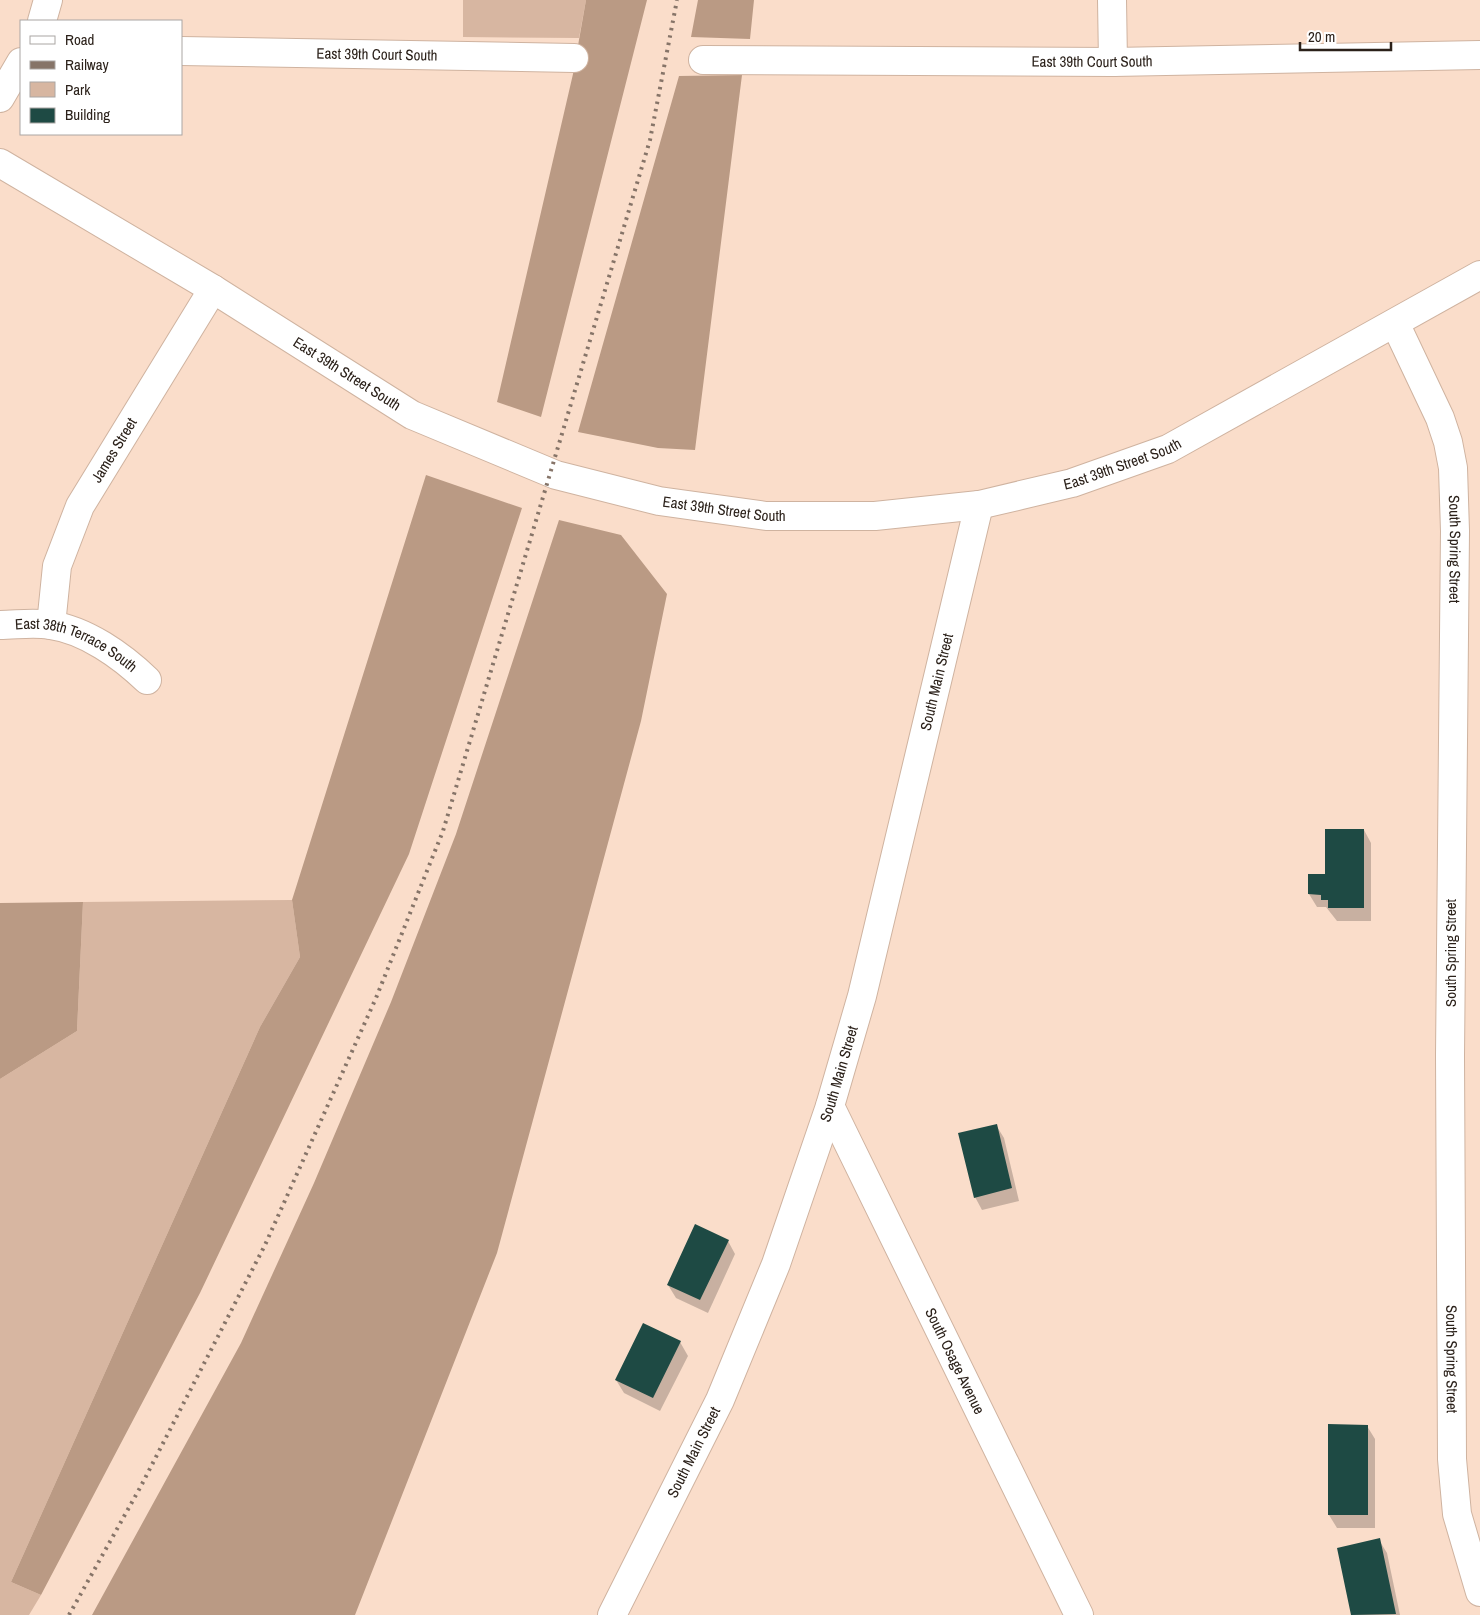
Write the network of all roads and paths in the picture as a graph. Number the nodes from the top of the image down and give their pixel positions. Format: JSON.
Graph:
{"nodes":[{"id":1,"x":48,"y":0,"type":"edge"},
{"id":2,"x":1112,"y":0,"type":"edge"},
{"id":3,"x":42,"y":20,"type":"edge"},
{"id":4,"x":182,"y":50,"type":"edge"},
{"id":5,"x":1480,"y":55,"type":"edge"},
{"id":6,"x":574,"y":58,"type":"dead end"},
{"id":7,"x":703,"y":60,"type":"dead end"},
{"id":8,"x":1113,"y":62,"type":"junction"},
{"id":9,"x":20,"y":64,"type":"edge"},
{"id":10,"x":0,"y":98,"type":"edge"},
{"id":11,"x":0,"y":163,"type":"edge"},
{"id":12,"x":1480,"y":275,"type":"edge"},
{"id":13,"x":212,"y":290,"type":"junction"},
{"id":14,"x":1395,"y":323,"type":"junction"},
{"id":15,"x":979,"y":504,"type":"junction"},
{"id":16,"x":51,"y":624,"type":"junction"},
{"id":17,"x":0,"y":625,"type":"edge"},
{"id":18,"x":147,"y":680,"type":"dead end"},
{"id":19,"x":830,"y":1106,"type":"junction"},
{"id":20,"x":1480,"y":1592,"type":"edge"},
{"id":21,"x":612,"y":1615,"type":"edge"},
{"id":22,"x":1079,"y":1615,"type":"edge"}],
"edges":[{"from":1,"to":3,"type":"street"},
{"from":2,"to":8,"type":"street"},
{"from":4,"to":6,"type":"street","name":"East 39th Court South"},
{"from":5,"to":8,"type":"street","name":"East 39th Court South"},
{"from":7,"to":8,"type":"street","name":"East 39th Court South"},
{"from":9,"to":10,"type":"street"},
{"from":11,"to":13,"type":"street","name":"East 39th Street South"},
{"from":12,"to":14,"type":"street","name":"East 39th Street South"},
{"from":13,"to":15,"type":"street","name":"East 39th Street South"},
{"from":13,"to":16,"type":"street","name":"James Street"},
{"from":14,"to":15,"type":"street","name":"East 39th Street South"},
{"from":14,"to":20,"type":"street","name":"South Spring Street"},
{"from":15,"to":19,"type":"street","name":"South Main Street"},
{"from":16,"to":17,"type":"street","name":"East 38th Terrace South"},
{"from":16,"to":18,"type":"street","name":"East 38th Terrace South"},
{"from":19,"to":21,"type":"street","name":"South Main Street"},
{"from":19,"to":22,"type":"street","name":"South Osage Avenue"}]}
